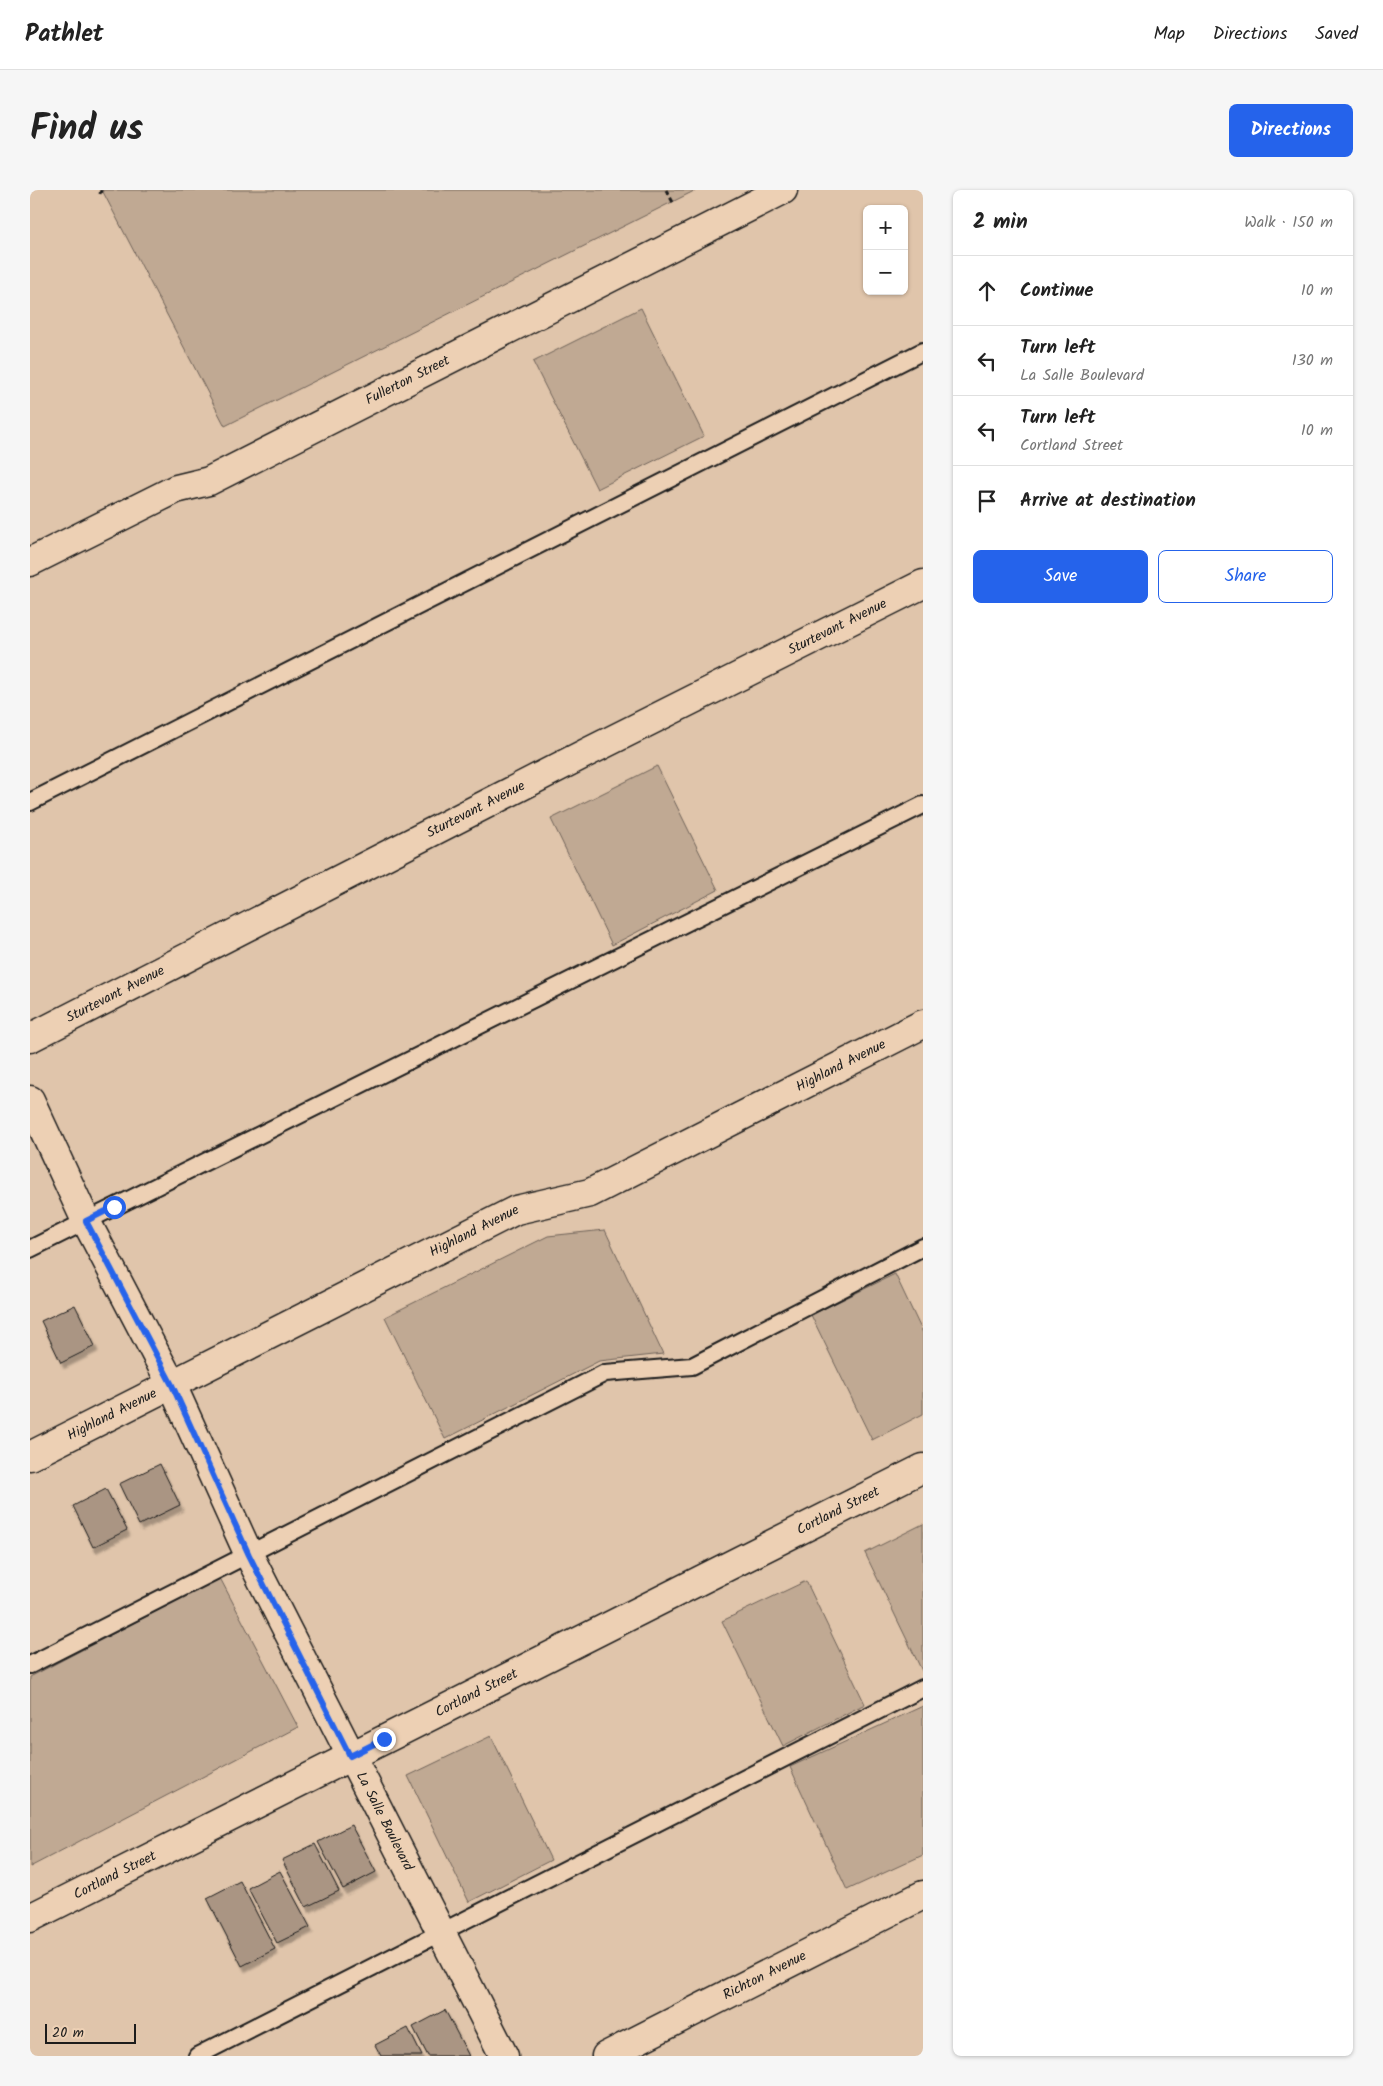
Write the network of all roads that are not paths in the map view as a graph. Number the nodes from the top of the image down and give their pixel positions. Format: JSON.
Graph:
{"nodes":[{"id":1,"x":783,"y":190,"type":"edge"},
{"id":2,"x":923,"y":351,"type":"edge"},
{"id":3,"x":30,"y":562,"type":"edge"},
{"id":4,"x":923,"y":584,"type":"edge"},
{"id":5,"x":30,"y":802,"type":"edge"},
{"id":6,"x":923,"y":805,"type":"edge"},
{"id":7,"x":923,"y":1024,"type":"edge"},
{"id":8,"x":30,"y":1038,"type":"edge"},
{"id":9,"x":30,"y":1100,"type":"edge"},
{"id":10,"x":86,"y":1221,"type":"junction"},
{"id":11,"x":923,"y":1247,"type":"edge"},
{"id":12,"x":30,"y":1249,"type":"edge"},
{"id":13,"x":172,"y":1385,"type":"junction"},
{"id":14,"x":30,"y":1456,"type":"edge"},
{"id":15,"x":923,"y":1468,"type":"edge"},
{"id":16,"x":249,"y":1555,"type":"junction"},
{"id":17,"x":30,"y":1665,"type":"edge"},
{"id":18,"x":923,"y":1688,"type":"edge"},
{"id":19,"x":350,"y":1756,"type":"junction"},
{"id":20,"x":923,"y":1895,"type":"edge"},
{"id":21,"x":30,"y":1918,"type":"edge"},
{"id":22,"x":440,"y":1933,"type":"junction"},
{"id":23,"x":196,"y":2056,"type":"edge"},
{"id":24,"x":504,"y":2056,"type":"edge"},
{"id":25,"x":606,"y":2056,"type":"edge"}],
"edges":[{"from":1,"to":3,"type":"street","name":"Fullerton Street"},
{"from":2,"to":5,"type":"lane"},
{"from":4,"to":8,"type":"street","name":"Sturtevant Avenue"},
{"from":6,"to":10,"type":"lane"},
{"from":7,"to":13,"type":"street","name":"Highland Avenue"},
{"from":9,"to":10,"type":"street","name":"La Salle Boulevard"},
{"from":10,"to":12,"type":"lane"},
{"from":10,"to":13,"type":"street","name":"La Salle Boulevard"},
{"from":11,"to":16,"type":"lane"},
{"from":13,"to":14,"type":"street","name":"Highland Avenue"},
{"from":13,"to":16,"type":"street","name":"La Salle Boulevard"},
{"from":15,"to":19,"type":"street","name":"Cortland Street"},
{"from":16,"to":17,"type":"lane"},
{"from":16,"to":19,"type":"street","name":"La Salle Boulevard"},
{"from":18,"to":22,"type":"lane"},
{"from":19,"to":21,"type":"street","name":"Cortland Street"},
{"from":19,"to":22,"type":"street","name":"La Salle Boulevard"},
{"from":20,"to":25,"type":"street","name":"Richton Avenue"},
{"from":22,"to":23,"type":"lane"},
{"from":22,"to":24,"type":"street","name":"La Salle Boulevard"}]}
